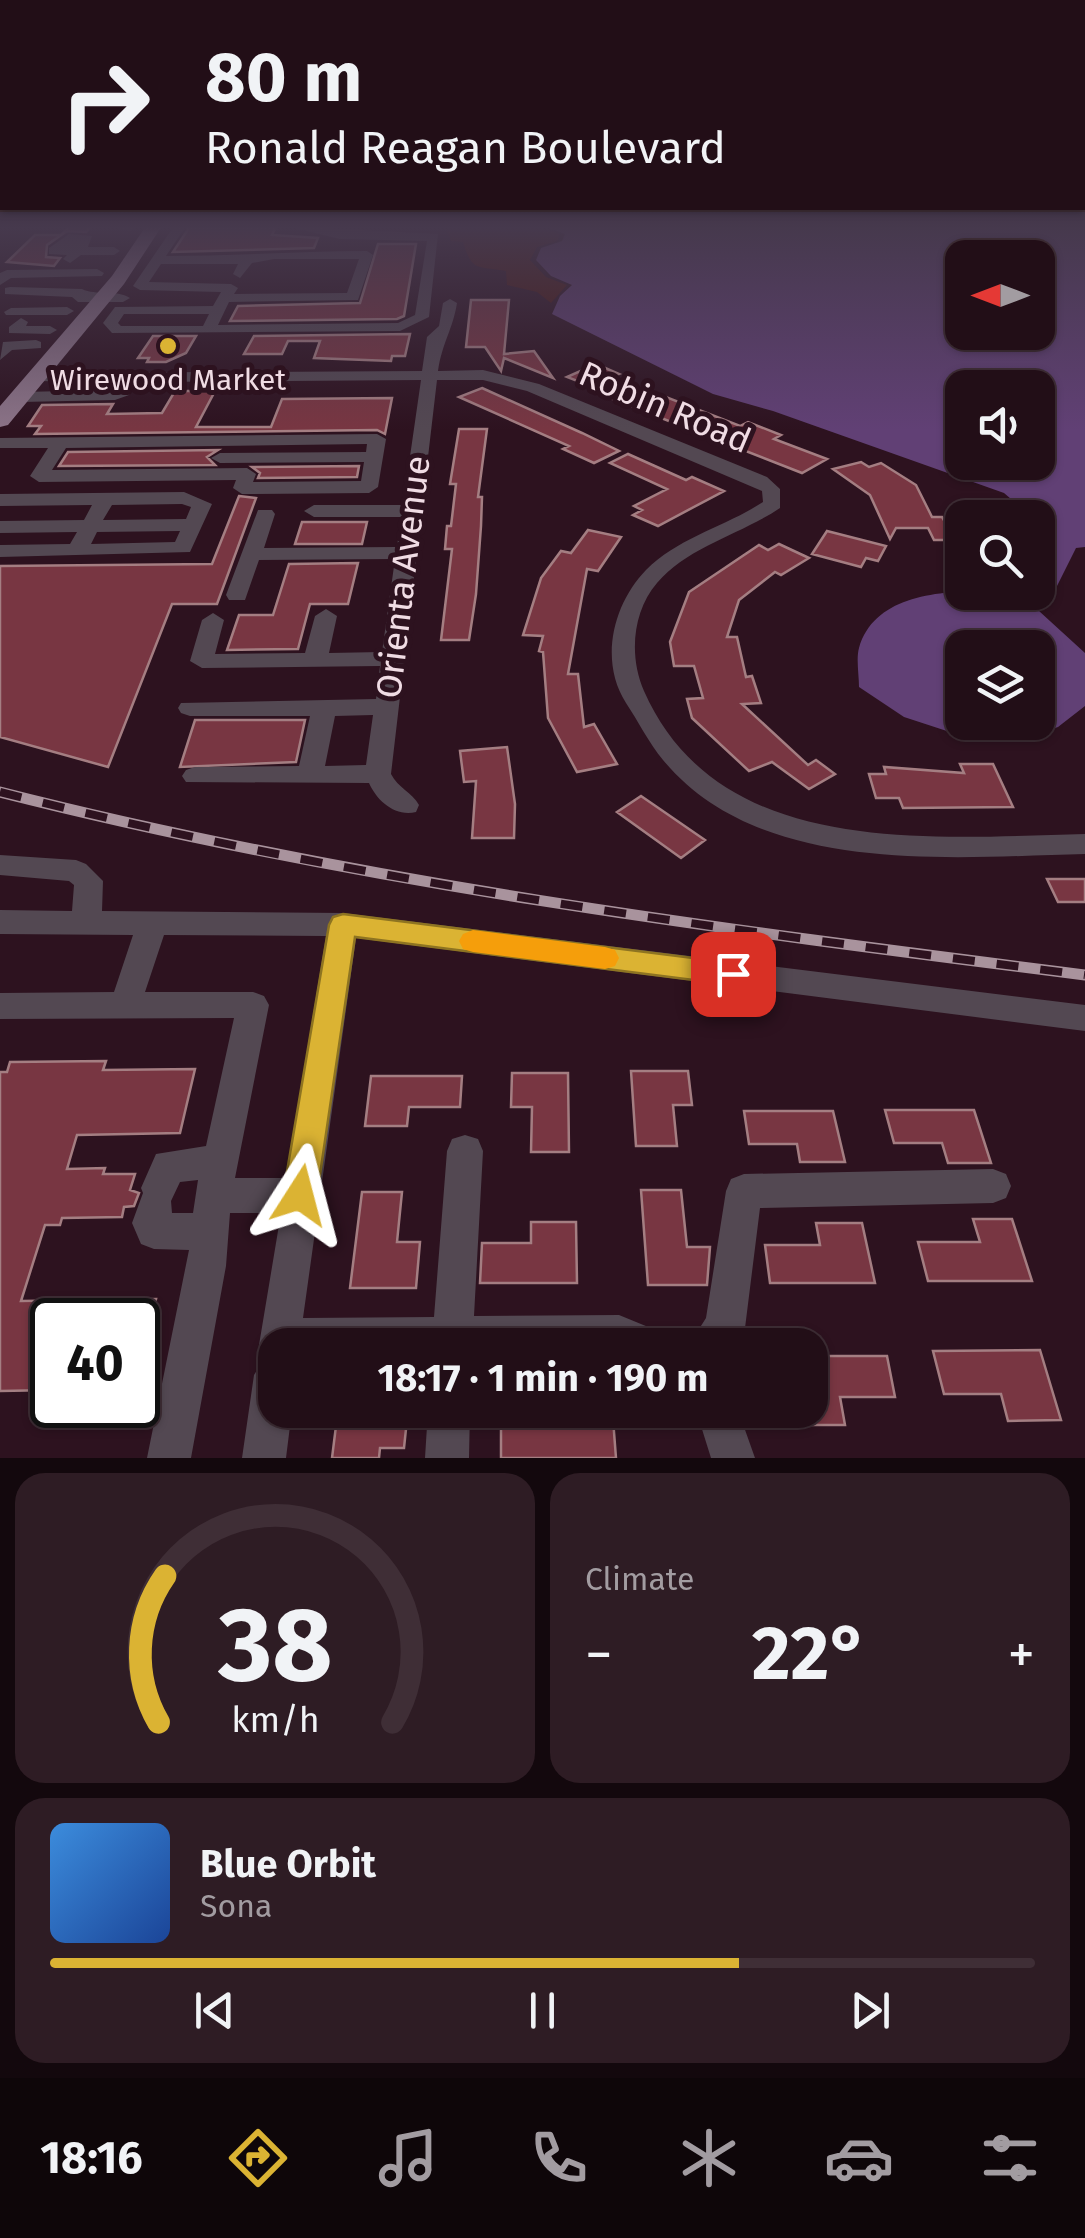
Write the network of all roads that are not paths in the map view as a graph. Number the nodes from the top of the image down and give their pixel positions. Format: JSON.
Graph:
{"nodes":[{"id":1,"x":21,"y":294,"type":"edge"},
{"id":2,"x":85,"y":294,"type":"edge"},
{"id":3,"x":87,"y":294,"type":"edge"},
{"id":4,"x":192,"y":294,"type":"edge"},
{"id":5,"x":227,"y":294,"type":"edge"},
{"id":6,"x":354,"y":294,"type":"edge"},
{"id":7,"x":428,"y":294,"type":"edge"},
{"id":8,"x":224,"y":299,"type":"junction"},
{"id":9,"x":81,"y":300,"type":"junction"},
{"id":10,"x":450,"y":304,"type":"dead end"},
{"id":11,"x":208,"y":330,"type":"junction"},
{"id":12,"x":43,"y":338,"type":"junction"},
{"id":13,"x":0,"y":355,"type":"edge"},
{"id":14,"x":430,"y":372,"type":"junction"},
{"id":15,"x":134,"y":376,"type":"junction"},
{"id":16,"x":38,"y":378,"type":"junction"},
{"id":17,"x":7,"y":392,"type":"edge"},
{"id":18,"x":0,"y":420,"type":"edge"},
{"id":19,"x":61,"y":442,"type":"junction"},
{"id":20,"x":0,"y":443,"type":"edge"},
{"id":21,"x":50,"y":460,"type":"junction"},
{"id":22,"x":372,"y":465,"type":"junction"},
{"id":23,"x":104,"y":499,"type":"junction"},
{"id":24,"x":0,"y":500,"type":"edge"},
{"id":25,"x":412,"y":510,"type":"junction"},
{"id":26,"x":314,"y":511,"type":"dead end"},
{"id":27,"x":265,"y":514,"type":"dead end"},
{"id":28,"x":194,"y":525,"type":"junction"},
{"id":29,"x":90,"y":526,"type":"junction"},
{"id":30,"x":0,"y":527,"type":"edge"},
{"id":31,"x":77,"y":550,"type":"junction"},
{"id":32,"x":0,"y":552,"type":"edge"},
{"id":33,"x":406,"y":552,"type":"junction"},
{"id":34,"x":252,"y":554,"type":"junction"},
{"id":35,"x":237,"y":595,"type":"dead end"},
{"id":36,"x":326,"y":616,"type":"dead end"},
{"id":37,"x":213,"y":620,"type":"dead end"},
{"id":38,"x":392,"y":659,"type":"junction"},
{"id":39,"x":315,"y":661,"type":"junction"},
{"id":40,"x":386,"y":707,"type":"junction"},
{"id":41,"x":190,"y":708,"type":"dead end"},
{"id":42,"x":324,"y":708,"type":"junction"},
{"id":43,"x":378,"y":774,"type":"junction"},
{"id":44,"x":310,"y":775,"type":"junction"},
{"id":45,"x":195,"y":776,"type":"dead end"},
{"id":46,"x":406,"y":805,"type":"dead end"},
{"id":47,"x":1085,"y":844,"type":"edge"},
{"id":48,"x":0,"y":864,"type":"edge"},
{"id":49,"x":0,"y":922,"type":"edge"},
{"id":50,"x":86,"y":922,"type":"junction"},
{"id":51,"x":153,"y":922,"type":"junction"},
{"id":52,"x":343,"y":925,"type":"junction"},
{"id":53,"x":0,"y":1006,"type":"edge"},
{"id":54,"x":125,"y":1006,"type":"junction"},
{"id":55,"x":1085,"y":1018,"type":"edge"},
{"id":56,"x":465,"y":1151,"type":"dead end"},
{"id":57,"x":992,"y":1186,"type":"dead end"},
{"id":58,"x":300,"y":1195,"type":"junction"},
{"id":59,"x":214,"y":1197,"type":"junction"},
{"id":60,"x":281,"y":1328,"type":"edge"},
{"id":61,"x":453,"y":1328,"type":"edge"},
{"id":62,"x":725,"y":1328,"type":"edge"},
{"id":63,"x":268,"y":1428,"type":"edge"},
{"id":64,"x":448,"y":1428,"type":"edge"},
{"id":65,"x":722,"y":1428,"type":"edge"},
{"id":66,"x":169,"y":1458,"type":"edge"},
{"id":67,"x":264,"y":1458,"type":"edge"},
{"id":68,"x":447,"y":1458,"type":"edge"},
{"id":69,"x":733,"y":1458,"type":"edge"}],
"edges":[{"from":1,"to":9,"type":"street"},
{"from":2,"to":9,"type":"main road"},
{"from":3,"to":9,"type":"main road"},
{"from":4,"to":8,"type":"street"},
{"from":5,"to":8,"type":"street"},
{"from":6,"to":8,"type":"street"},
{"from":7,"to":11,"type":"street"},
{"from":8,"to":9,"type":"street"},
{"from":8,"to":11,"type":"street"},
{"from":8,"to":11,"type":"street"},
{"from":9,"to":12,"type":"main road"},
{"from":9,"to":12,"type":"street"},
{"from":9,"to":16,"type":"main road"},
{"from":10,"to":14,"type":"street","name":"Orienta Avenue"},
{"from":12,"to":13,"type":"street"},
{"from":12,"to":16,"type":"main road"},
{"from":12,"to":17,"type":"main road"},
{"from":14,"to":15,"type":"street","name":"Robin Road"},
{"from":14,"to":25,"type":"street","name":"Orienta Avenue"},
{"from":14,"to":47,"type":"street","name":"Robin Road"},
{"from":15,"to":16,"type":"street","name":"Robin Road"},
{"from":15,"to":17,"type":"street"},
{"from":16,"to":17,"type":"main road"},
{"from":17,"to":18,"type":"main road"},
{"from":19,"to":20,"type":"street"},
{"from":19,"to":21,"type":"street"},
{"from":19,"to":22,"type":"street"},
{"from":21,"to":22,"type":"street"},
{"from":21,"to":22,"type":"street"},
{"from":23,"to":24,"type":"street"},
{"from":23,"to":28,"type":"street"},
{"from":23,"to":29,"type":"street"},
{"from":25,"to":26,"type":"street"},
{"from":25,"to":33,"type":"street","name":"Orienta Avenue"},
{"from":27,"to":34,"type":"street"},
{"from":28,"to":29,"type":"street"},
{"from":28,"to":31,"type":"street"},
{"from":29,"to":30,"type":"street"},
{"from":29,"to":31,"type":"street"},
{"from":31,"to":32,"type":"street"},
{"from":33,"to":34,"type":"street"},
{"from":33,"to":38,"type":"street","name":"Orienta Avenue"},
{"from":34,"to":35,"type":"street"},
{"from":36,"to":39,"type":"street"},
{"from":37,"to":39,"type":"street"},
{"from":38,"to":39,"type":"street"},
{"from":38,"to":40,"type":"street","name":"Orienta Avenue"},
{"from":40,"to":42,"type":"street"},
{"from":40,"to":43,"type":"street","name":"Orienta Avenue"},
{"from":41,"to":42,"type":"street"},
{"from":42,"to":44,"type":"street"},
{"from":43,"to":44,"type":"street"},
{"from":43,"to":46,"type":"street"},
{"from":44,"to":45,"type":"street"},
{"from":48,"to":50,"type":"street"},
{"from":49,"to":50,"type":"street"},
{"from":50,"to":51,"type":"street"},
{"from":51,"to":52,"type":"street"},
{"from":51,"to":54,"type":"street"},
{"from":52,"to":55,"type":"street"},
{"from":52,"to":58,"type":"street"},
{"from":53,"to":54,"type":"street"},
{"from":54,"to":59,"type":"street"},
{"from":56,"to":61,"type":"street"},
{"from":57,"to":62,"type":"street"},
{"from":58,"to":59,"type":"street"},
{"from":58,"to":60,"type":"street"},
{"from":59,"to":59,"type":"street"},
{"from":59,"to":66,"type":"street"},
{"from":63,"to":67,"type":"street"},
{"from":64,"to":68,"type":"street"},
{"from":65,"to":69,"type":"street"}]}
